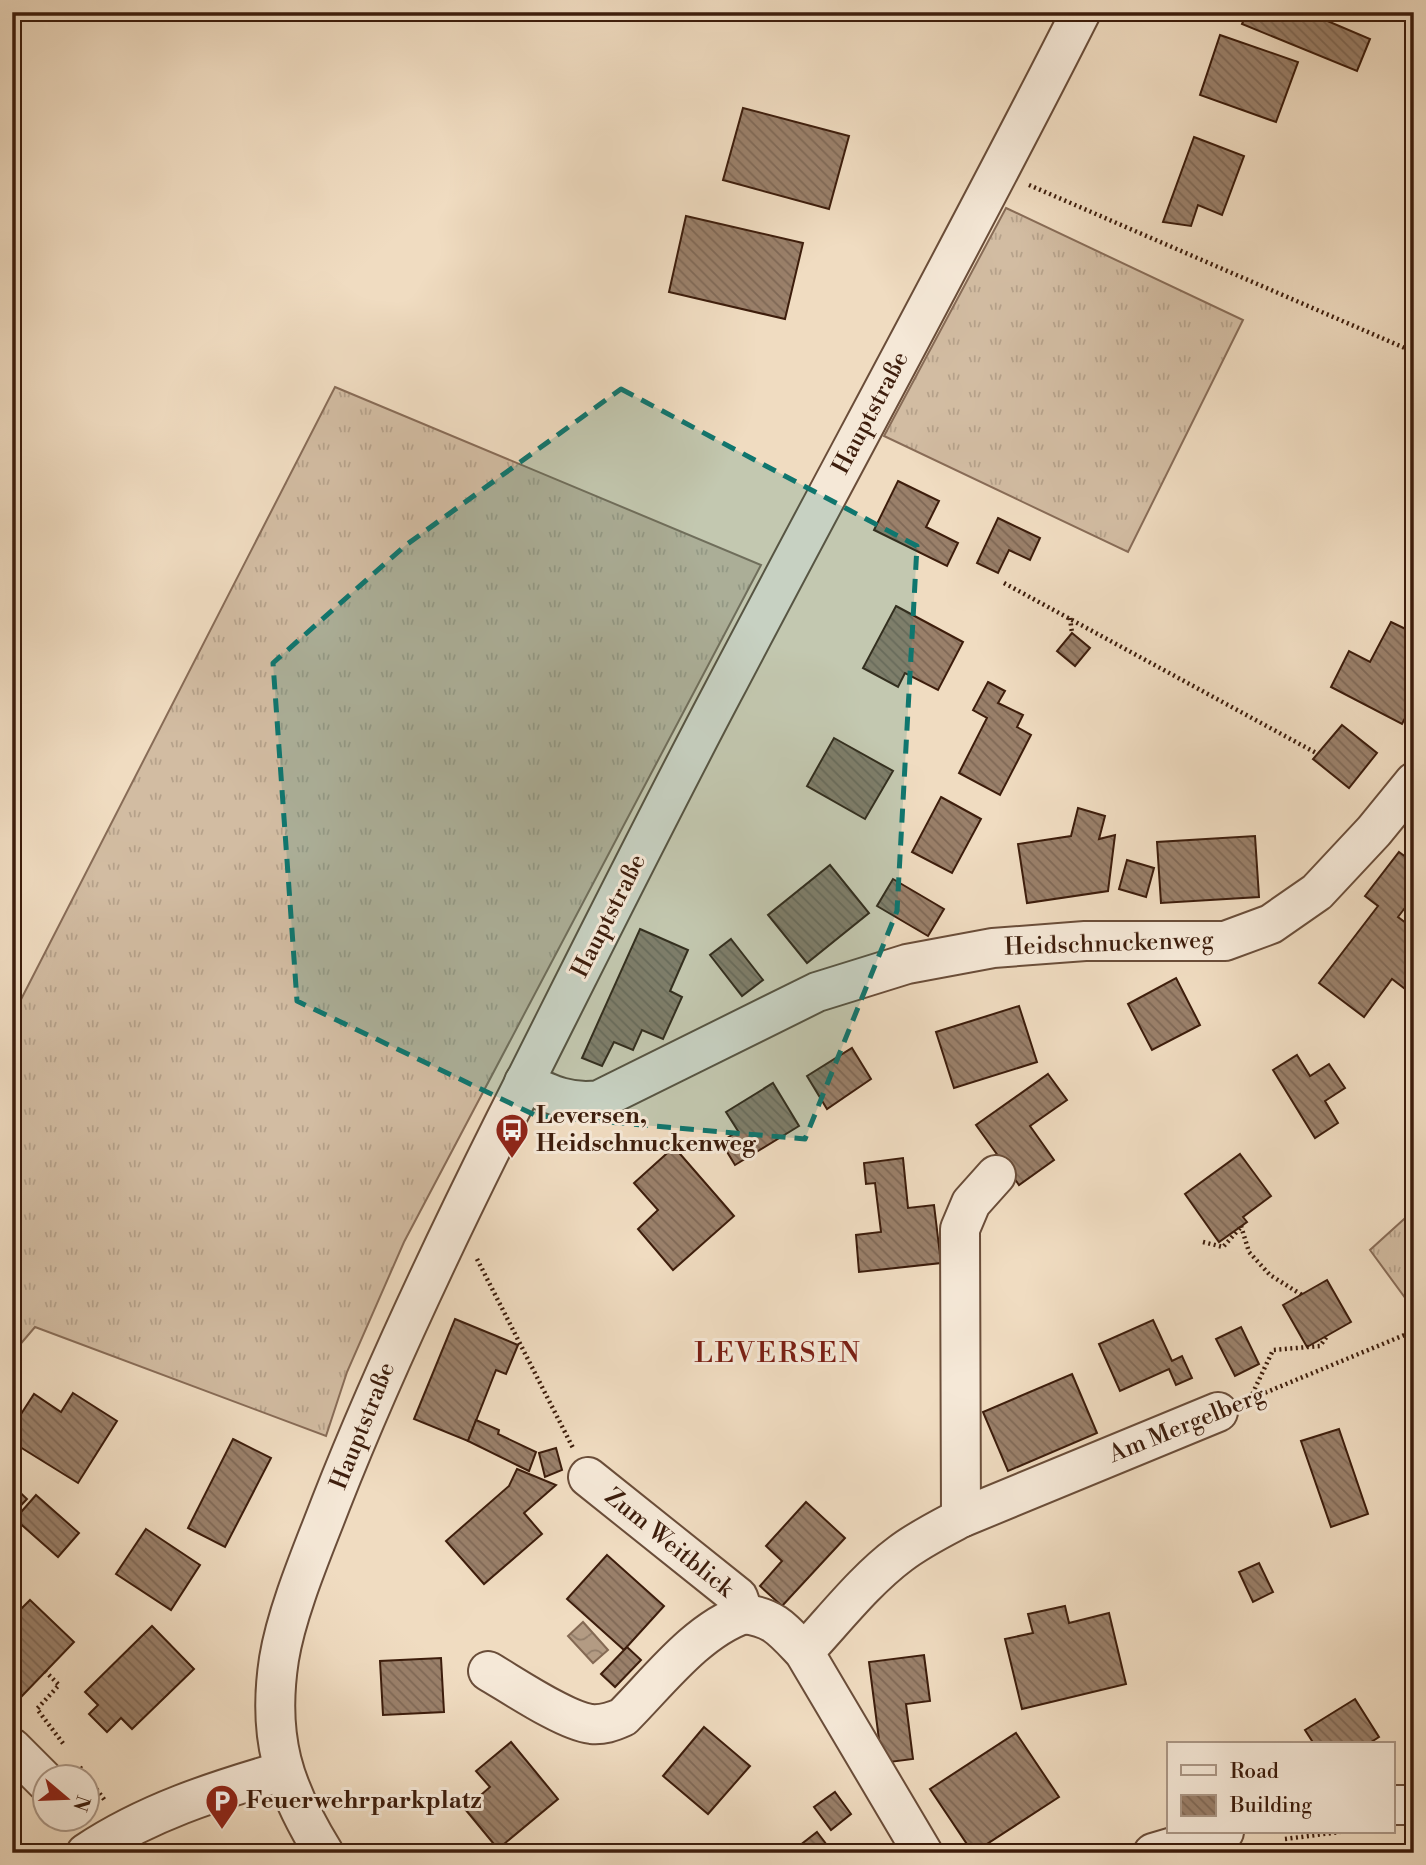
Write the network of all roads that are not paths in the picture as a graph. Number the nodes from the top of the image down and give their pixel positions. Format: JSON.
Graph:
{"nodes":[{"id":1,"x":1081,"y":12,"type":"edge"},
{"id":2,"x":1414,"y":782,"type":"edge"},
{"id":3,"x":524,"y":1082,"type":"junction"},
{"id":4,"x":996,"y":1175,"type":"dead end"},
{"id":5,"x":1234,"y":1406,"type":"road end"},
{"id":6,"x":588,"y":1477,"type":"road end"},
{"id":7,"x":961,"y":1518,"type":"junction"},
{"id":8,"x":744,"y":1615,"type":"junction"},
{"id":9,"x":804,"y":1652,"type":"junction"},
{"id":10,"x":488,"y":1671,"type":"dead end"},
{"id":11,"x":12,"y":1748,"type":"edge"},
{"id":12,"x":45,"y":1764,"type":"edge"},
{"id":13,"x":283,"y":1771,"type":"junction"},
{"id":14,"x":1394,"y":1805,"type":"edge"},
{"id":15,"x":1414,"y":1805,"type":"edge"},
{"id":16,"x":1217,"y":1834,"type":"edge"},
{"id":17,"x":99,"y":1835,"type":"edge"},
{"id":18,"x":324,"y":1853,"type":"edge"},
{"id":19,"x":923,"y":1853,"type":"edge"},
{"id":20,"x":1153,"y":1853,"type":"edge"}],
"edges":[{"from":1,"to":3,"type":"street","name":"Hauptstraße"},
{"from":2,"to":3,"type":"street","name":"Heidschnuckenweg"},
{"from":3,"to":13,"type":"street","name":"Hauptstraße"},
{"from":4,"to":7,"type":"street"},
{"from":5,"to":7,"type":"street","name":"Am Mergelberg"},
{"from":6,"to":8,"type":"street","name":"Zum Weitblick"},
{"from":7,"to":9,"type":"street","name":"Am Mergelberg"},
{"from":8,"to":9,"type":"street","name":"Zum Weitblick"},
{"from":8,"to":10,"type":"street","name":"Zum Weitblick"},
{"from":9,"to":19,"type":"street"},
{"from":11,"to":12,"type":"street"},
{"from":13,"to":17,"type":"street"},
{"from":13,"to":18,"type":"street","name":"Hauptstraße"},
{"from":14,"to":15,"type":"street"},
{"from":16,"to":20,"type":"street"}]}
